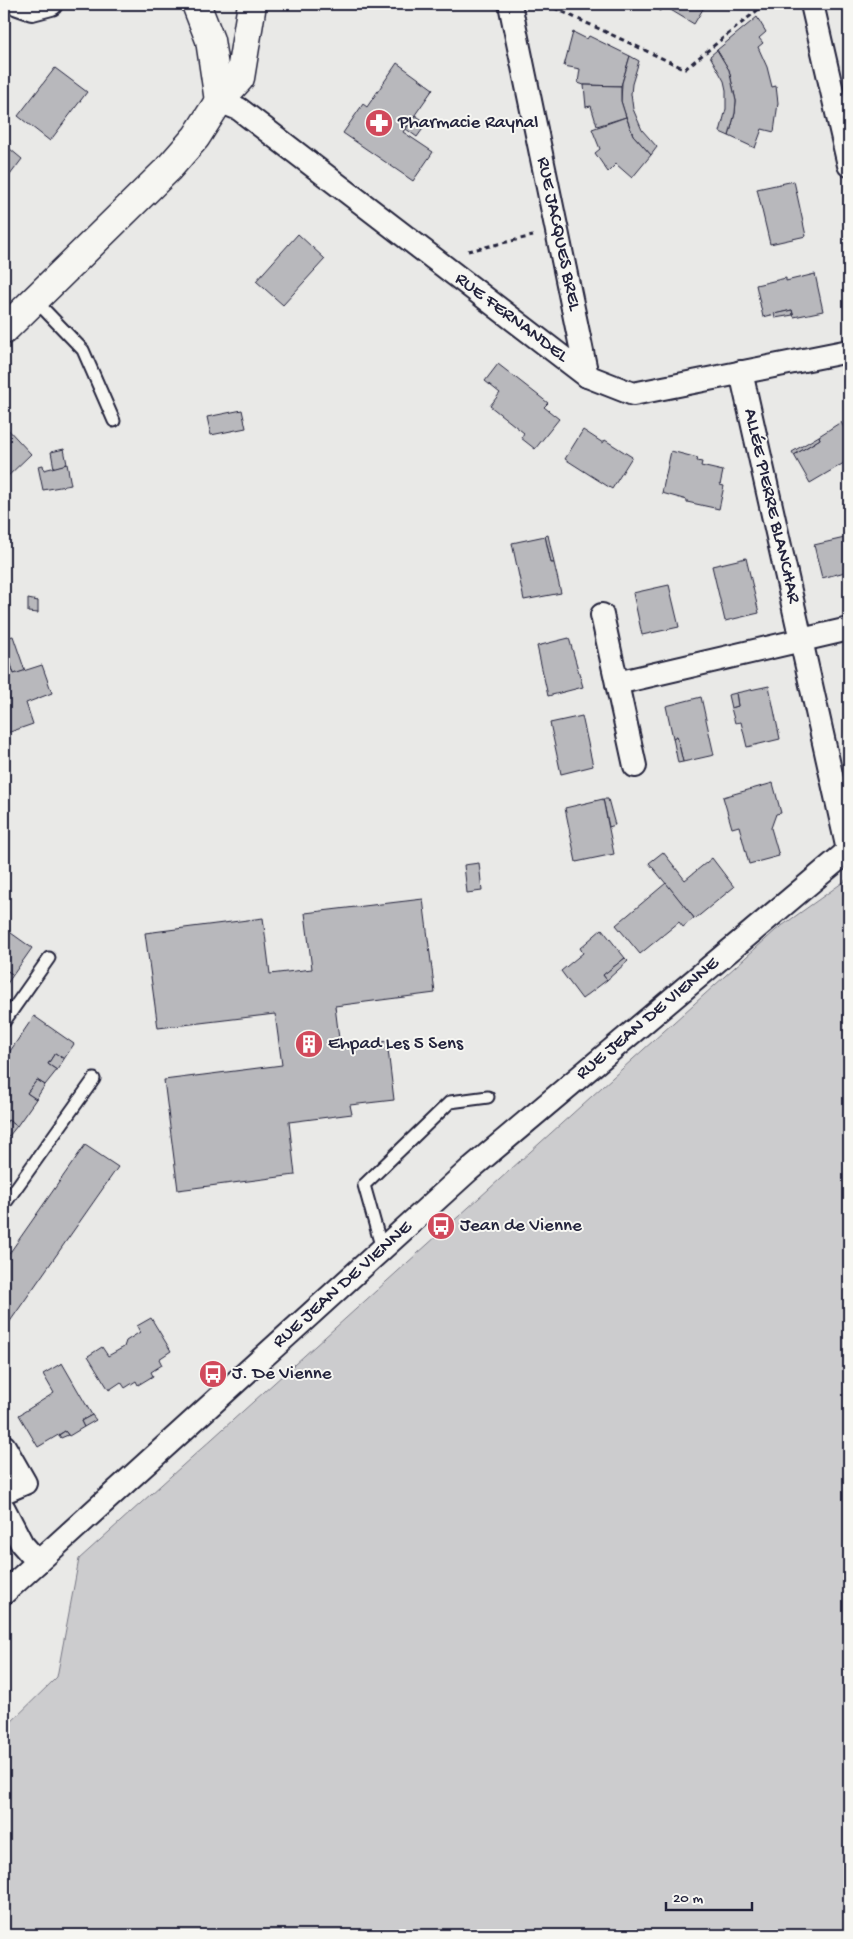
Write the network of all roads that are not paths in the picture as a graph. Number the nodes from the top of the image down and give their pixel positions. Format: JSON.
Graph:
{"nodes":[{"id":1,"x":18,"y":4,"type":"edge"},
{"id":2,"x":51,"y":4,"type":"edge"},
{"id":3,"x":196,"y":4,"type":"edge"},
{"id":4,"x":252,"y":4,"type":"edge"},
{"id":5,"x":510,"y":4,"type":"edge"},
{"id":6,"x":812,"y":4,"type":"edge"},
{"id":7,"x":219,"y":101,"type":"junction"},
{"id":8,"x":849,"y":165,"type":"edge"},
{"id":9,"x":35,"y":300,"type":"junction"},
{"id":10,"x":4,"y":330,"type":"edge"},
{"id":11,"x":849,"y":351,"type":"edge"},
{"id":12,"x":741,"y":372,"type":"junction"},
{"id":13,"x":588,"y":376,"type":"junction"},
{"id":14,"x":114,"y":421,"type":"dead end"},
{"id":15,"x":602,"y":616,"type":"dead end"},
{"id":16,"x":849,"y":629,"type":"edge"},
{"id":17,"x":801,"y":640,"type":"junction"},
{"id":18,"x":617,"y":683,"type":"junction"},
{"id":19,"x":634,"y":766,"type":"dead end"},
{"id":20,"x":849,"y":850,"type":"edge"},
{"id":21,"x":49,"y":958,"type":"dead end"},
{"id":22,"x":4,"y":1022,"type":"edge"},
{"id":23,"x":94,"y":1079,"type":"dead end"},
{"id":24,"x":488,"y":1097,"type":"dead end"},
{"id":25,"x":4,"y":1205,"type":"edge"},
{"id":26,"x":382,"y":1249,"type":"junction"},
{"id":27,"x":4,"y":1446,"type":"edge"},
{"id":28,"x":4,"y":1492,"type":"edge"},
{"id":29,"x":4,"y":1509,"type":"edge"},
{"id":30,"x":38,"y":1562,"type":"junction"},
{"id":31,"x":4,"y":1592,"type":"edge"}],
"edges":[{"from":1,"to":2,"type":"street"},
{"from":3,"to":7,"type":"main road"},
{"from":4,"to":7,"type":"main road"},
{"from":5,"to":13,"type":"street","name":"RUE JACQUES BREL"},
{"from":6,"to":8,"type":"street"},
{"from":7,"to":9,"type":"main road"},
{"from":7,"to":13,"type":"street","name":"RUE FERNANDEL"},
{"from":9,"to":10,"type":"main road"},
{"from":9,"to":14,"type":"lane"},
{"from":11,"to":12,"type":"street","name":"RUE FERNANDEL"},
{"from":12,"to":13,"type":"street","name":"RUE FERNANDEL"},
{"from":12,"to":17,"type":"street","name":"ALLÉE PIERRE BLANCHAR"},
{"from":15,"to":18,"type":"street"},
{"from":16,"to":17,"type":"street"},
{"from":17,"to":18,"type":"street"},
{"from":17,"to":20,"type":"street","name":"ALLÉE PIERRE BLANCHAR"},
{"from":18,"to":19,"type":"street"},
{"from":20,"to":26,"type":"street","name":"RUE JEAN DE VIENNE"},
{"from":21,"to":22,"type":"lane"},
{"from":23,"to":25,"type":"lane"},
{"from":24,"to":26,"type":"lane"},
{"from":26,"to":30,"type":"street","name":"RUE JEAN DE VIENNE"},
{"from":27,"to":28,"type":"street"},
{"from":29,"to":30,"type":"street"},
{"from":30,"to":31,"type":"street","name":"RUE JEAN DE VIENNE"}]}
